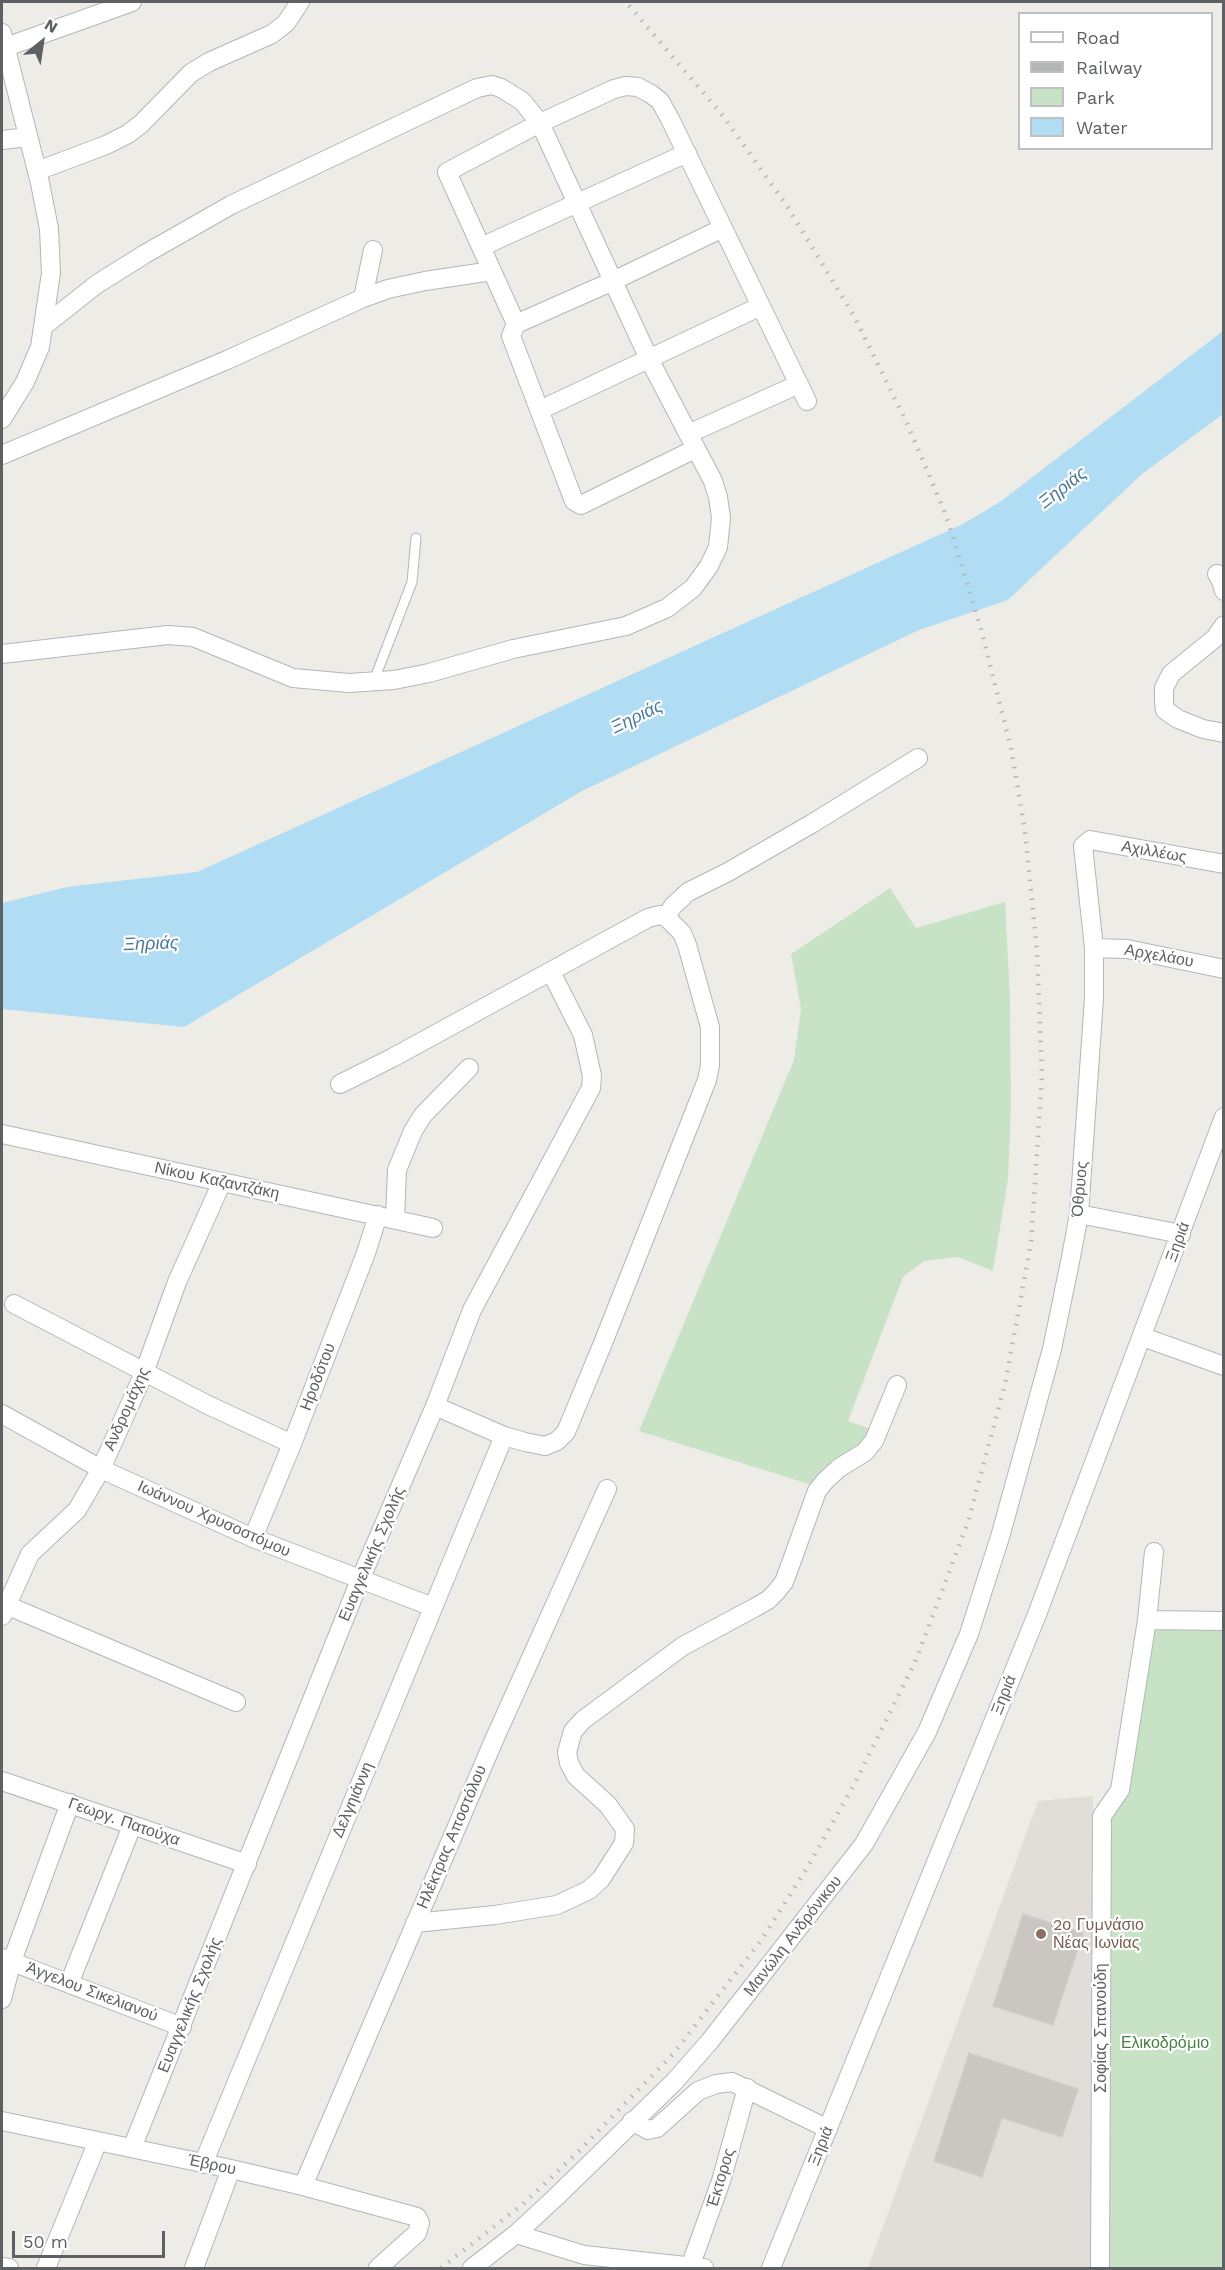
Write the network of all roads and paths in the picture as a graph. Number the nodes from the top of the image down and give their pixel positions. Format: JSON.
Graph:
{"nodes":[{"id":1,"x":132,"y":2,"type":"edge"},
{"id":2,"x":300,"y":2,"type":"edge"},
{"id":3,"x":4,"y":40,"type":"edge"},
{"id":4,"x":540,"y":123,"type":"junction"},
{"id":5,"x":28,"y":137,"type":"junction"},
{"id":6,"x":2,"y":140,"type":"edge"},
{"id":7,"x":687,"y":153,"type":"junction"},
{"id":8,"x":37,"y":171,"type":"junction"},
{"id":9,"x":576,"y":202,"type":"junction"},
{"id":10,"x":723,"y":228,"type":"junction"},
{"id":11,"x":481,"y":246,"type":"junction"},
{"id":12,"x":373,"y":250,"type":"dead end"},
{"id":13,"x":492,"y":271,"type":"junction"},
{"id":14,"x":613,"y":281,"type":"junction"},
{"id":15,"x":363,"y":298,"type":"junction"},
{"id":16,"x":761,"y":306,"type":"junction"},
{"id":17,"x":516,"y":324,"type":"junction"},
{"id":18,"x":44,"y":326,"type":"junction"},
{"id":19,"x":649,"y":359,"type":"junction"},
{"id":20,"x":799,"y":384,"type":"junction"},
{"id":21,"x":807,"y":401,"type":"dead end"},
{"id":22,"x":540,"y":411,"type":"junction"},
{"id":23,"x":2,"y":419,"type":"edge"},
{"id":24,"x":692,"y":442,"type":"junction"},
{"id":25,"x":2,"y":455,"type":"edge"},
{"id":26,"x":416,"y":538,"type":"dead end"},
{"id":27,"x":1216,"y":574,"type":"dead end"},
{"id":28,"x":1224,"y":591,"type":"edge"},
{"id":29,"x":1224,"y":625,"type":"edge"},
{"id":30,"x":2,"y":654,"type":"edge"},
{"id":31,"x":373,"y":682,"type":"junction"},
{"id":32,"x":1224,"y":733,"type":"edge"},
{"id":33,"x":918,"y":758,"type":"dead end"},
{"id":34,"x":1085,"y":842,"type":"joint"},
{"id":35,"x":1224,"y":864,"type":"edge"},
{"id":36,"x":666,"y":917,"type":"junction"},
{"id":37,"x":1094,"y":948,"type":"junction"},
{"id":38,"x":1224,"y":969,"type":"edge"},
{"id":39,"x":551,"y":972,"type":"junction"},
{"id":40,"x":469,"y":1068,"type":"dead end"},
{"id":41,"x":340,"y":1084,"type":"dead end"},
{"id":42,"x":1224,"y":1117,"type":"edge"},
{"id":43,"x":2,"y":1134,"type":"edge"},
{"id":44,"x":222,"y":1182,"type":"junction"},
{"id":45,"x":1079,"y":1214,"type":"junction"},
{"id":46,"x":386,"y":1217,"type":"junction"},
{"id":47,"x":433,"y":1228,"type":"dead end"},
{"id":48,"x":1182,"y":1234,"type":"junction"},
{"id":49,"x":15,"y":1304,"type":"dead end"},
{"id":50,"x":1143,"y":1337,"type":"junction"},
{"id":51,"x":1224,"y":1366,"type":"edge"},
{"id":52,"x":144,"y":1373,"type":"junction"},
{"id":53,"x":897,"y":1385,"type":"dead end"},
{"id":54,"x":435,"y":1406,"type":"junction"},
{"id":55,"x":2,"y":1414,"type":"edge"},
{"id":56,"x":504,"y":1436,"type":"junction"},
{"id":57,"x":292,"y":1444,"type":"junction"},
{"id":58,"x":101,"y":1469,"type":"junction"},
{"id":59,"x":607,"y":1489,"type":"dead end"},
{"id":60,"x":1002,"y":1528,"type":"joint"},
{"id":61,"x":252,"y":1538,"type":"junction"},
{"id":62,"x":1154,"y":1552,"type":"dead end"},
{"id":63,"x":360,"y":1580,"type":"junction"},
{"id":64,"x":433,"y":1607,"type":"junction"},
{"id":65,"x":4,"y":1610,"type":"edge"},
{"id":66,"x":1147,"y":1620,"type":"junction"},
{"id":67,"x":1224,"y":1621,"type":"edge"},
{"id":68,"x":236,"y":1702,"type":"dead end"},
{"id":69,"x":2,"y":1781,"type":"edge"},
{"id":70,"x":70,"y":1803,"type":"junction"},
{"id":71,"x":132,"y":1826,"type":"junction"},
{"id":72,"x":247,"y":1864,"type":"junction"},
{"id":73,"x":415,"y":1923,"type":"junction"},
{"id":74,"x":7,"y":1960,"type":"edge"},
{"id":75,"x":69,"y":1984,"type":"junction"},
{"id":76,"x":2,"y":1999,"type":"edge"},
{"id":77,"x":182,"y":2026,"type":"junction"},
{"id":78,"x":747,"y":2088,"type":"junction"},
{"id":79,"x":2,"y":2121,"type":"edge"},
{"id":80,"x":632,"y":2121,"type":"junction"},
{"id":81,"x":828,"y":2129,"type":"junction"},
{"id":82,"x":98,"y":2141,"type":"junction"},
{"id":83,"x":132,"y":2148,"type":"junction"},
{"id":84,"x":202,"y":2164,"type":"junction"},
{"id":85,"x":231,"y":2169,"type":"junction"},
{"id":86,"x":303,"y":2186,"type":"junction"},
{"id":87,"x":516,"y":2234,"type":"junction"},
{"id":88,"x":2,"y":2266,"type":"edge"},
{"id":89,"x":9,"y":2268,"type":"edge"},
{"id":90,"x":46,"y":2268,"type":"edge"},
{"id":91,"x":194,"y":2268,"type":"edge"},
{"id":92,"x":378,"y":2268,"type":"edge"},
{"id":93,"x":472,"y":2268,"type":"edge"},
{"id":94,"x":697,"y":2268,"type":"edge"},
{"id":95,"x":771,"y":2268,"type":"edge"},
{"id":96,"x":1100,"y":2268,"type":"edge"}],
"edges":[{"from":1,"to":3,"type":"street"},
{"from":2,"to":8,"type":"street"},
{"from":3,"to":5,"type":"street"},
{"from":4,"to":7,"type":"street"},
{"from":4,"to":9,"type":"street"},
{"from":4,"to":11,"type":"street"},
{"from":4,"to":18,"type":"street"},
{"from":5,"to":6,"type":"street"},
{"from":5,"to":8,"type":"street"},
{"from":7,"to":9,"type":"street"},
{"from":7,"to":10,"type":"street"},
{"from":8,"to":18,"type":"street"},
{"from":9,"to":11,"type":"street"},
{"from":9,"to":14,"type":"street"},
{"from":10,"to":14,"type":"street"},
{"from":10,"to":16,"type":"street"},
{"from":11,"to":13,"type":"street"},
{"from":12,"to":15,"type":"street"},
{"from":13,"to":15,"type":"street"},
{"from":13,"to":17,"type":"street"},
{"from":14,"to":17,"type":"street"},
{"from":14,"to":19,"type":"street"},
{"from":15,"to":25,"type":"street"},
{"from":16,"to":19,"type":"street"},
{"from":16,"to":20,"type":"street"},
{"from":17,"to":22,"type":"street"},
{"from":18,"to":23,"type":"street"},
{"from":19,"to":22,"type":"street"},
{"from":19,"to":24,"type":"street"},
{"from":20,"to":21,"type":"street"},
{"from":20,"to":24,"type":"street"},
{"from":22,"to":24,"type":"street"},
{"from":24,"to":31,"type":"street"},
{"from":26,"to":31,"type":"lane"},
{"from":27,"to":28,"type":"street"},
{"from":29,"to":32,"type":"street"},
{"from":30,"to":31,"type":"street"},
{"from":33,"to":36,"type":"street"},
{"from":34,"to":35,"type":"street","name":"Αχιλλέως"},
{"from":34,"to":37,"type":"street","name":"Όθρυος"},
{"from":36,"to":39,"type":"street"},
{"from":36,"to":56,"type":"street"},
{"from":37,"to":38,"type":"street","name":"Αρχελάου"},
{"from":37,"to":45,"type":"street","name":"Όθρυος"},
{"from":39,"to":41,"type":"street"},
{"from":39,"to":54,"type":"street","name":"Ευαγγελικής Σχολής"},
{"from":40,"to":46,"type":"street","name":"Ηροδότου"},
{"from":42,"to":48,"type":"street","name":"Ξηριά"},
{"from":43,"to":44,"type":"street","name":"Νίκου Καζαντζάκη"},
{"from":44,"to":46,"type":"street","name":"Νίκου Καζαντζάκη"},
{"from":44,"to":52,"type":"street","name":"Ανδρομάχης"},
{"from":45,"to":48,"type":"street"},
{"from":45,"to":60,"type":"street","name":"Όθρυος"},
{"from":46,"to":47,"type":"street","name":"Νίκου Καζαντζάκη"},
{"from":46,"to":57,"type":"street","name":"Ηροδότου"},
{"from":48,"to":50,"type":"street","name":"Ξηριά"},
{"from":49,"to":52,"type":"street"},
{"from":50,"to":51,"type":"street"},
{"from":50,"to":81,"type":"street","name":"Ξηριά"},
{"from":52,"to":57,"type":"street"},
{"from":52,"to":58,"type":"street","name":"Ανδρομάχης"},
{"from":53,"to":73,"type":"street"},
{"from":54,"to":56,"type":"street"},
{"from":54,"to":63,"type":"street","name":"Ευαγγελικής Σχολής"},
{"from":55,"to":58,"type":"street","name":"Ιωάννου Χρυσοστόμου"},
{"from":56,"to":64,"type":"street","name":"Δελγηιάννη"},
{"from":57,"to":61,"type":"street","name":"Ηροδότου"},
{"from":58,"to":61,"type":"street","name":"Ιωάννου Χρυσοστόμου"},
{"from":58,"to":65,"type":"street","name":"Ανδρομάχης"},
{"from":59,"to":73,"type":"street","name":"Ηλέκτρας Αποστόλου"},
{"from":60,"to":80,"type":"street","name":"Μανώλη Ανδρόνικου"},
{"from":61,"to":63,"type":"street","name":"Ιωάννου Χρυσοστόμου"},
{"from":62,"to":66,"type":"street","name":"Σοφίας Σπανούδη"},
{"from":63,"to":64,"type":"street","name":"Ιωάννου Χρυσοστόμου"},
{"from":63,"to":72,"type":"street","name":"Ευαγγελικής Σχολής"},
{"from":64,"to":84,"type":"street","name":"Δελγηιάννη"},
{"from":65,"to":68,"type":"street"},
{"from":66,"to":67,"type":"street"},
{"from":66,"to":96,"type":"street","name":"Σοφίας Σπανούδη"},
{"from":69,"to":70,"type":"street","name":"Γεωργ. Πατούχα"},
{"from":70,"to":71,"type":"street","name":"Γεωργ. Πατούχα"},
{"from":70,"to":74,"type":"street"},
{"from":71,"to":72,"type":"street","name":"Γεωργ. Πατούχα"},
{"from":71,"to":75,"type":"street"},
{"from":72,"to":77,"type":"street","name":"Ευαγγελικής Σχολής"},
{"from":73,"to":86,"type":"street","name":"Ηλέκτρας Αποστόλου"},
{"from":74,"to":75,"type":"street","name":"Άγγελου Σικελιανού"},
{"from":74,"to":76,"type":"street"},
{"from":75,"to":77,"type":"street","name":"Άγγελου Σικελιανού"},
{"from":77,"to":83,"type":"street","name":"Ευαγγελικής Σχολής"},
{"from":78,"to":80,"type":"street"},
{"from":78,"to":81,"type":"street"},
{"from":78,"to":94,"type":"street","name":"Έκτορος"},
{"from":79,"to":82,"type":"street","name":"Έβρου"},
{"from":80,"to":87,"type":"street","name":"Μανώλη Ανδρόνικου"},
{"from":81,"to":95,"type":"street","name":"Ξηριά"},
{"from":82,"to":83,"type":"street","name":"Έβρου"},
{"from":82,"to":90,"type":"street"},
{"from":83,"to":84,"type":"street","name":"Έβρου"},
{"from":84,"to":85,"type":"street","name":"Έβρου"},
{"from":85,"to":86,"type":"street","name":"Έβρου"},
{"from":85,"to":91,"type":"street"},
{"from":86,"to":92,"type":"street","name":"Έβρου"},
{"from":87,"to":93,"type":"street","name":"Μανώλη Ανδρόνικου"},
{"from":87,"to":94,"type":"street"},
{"from":88,"to":89,"type":"street"}]}
